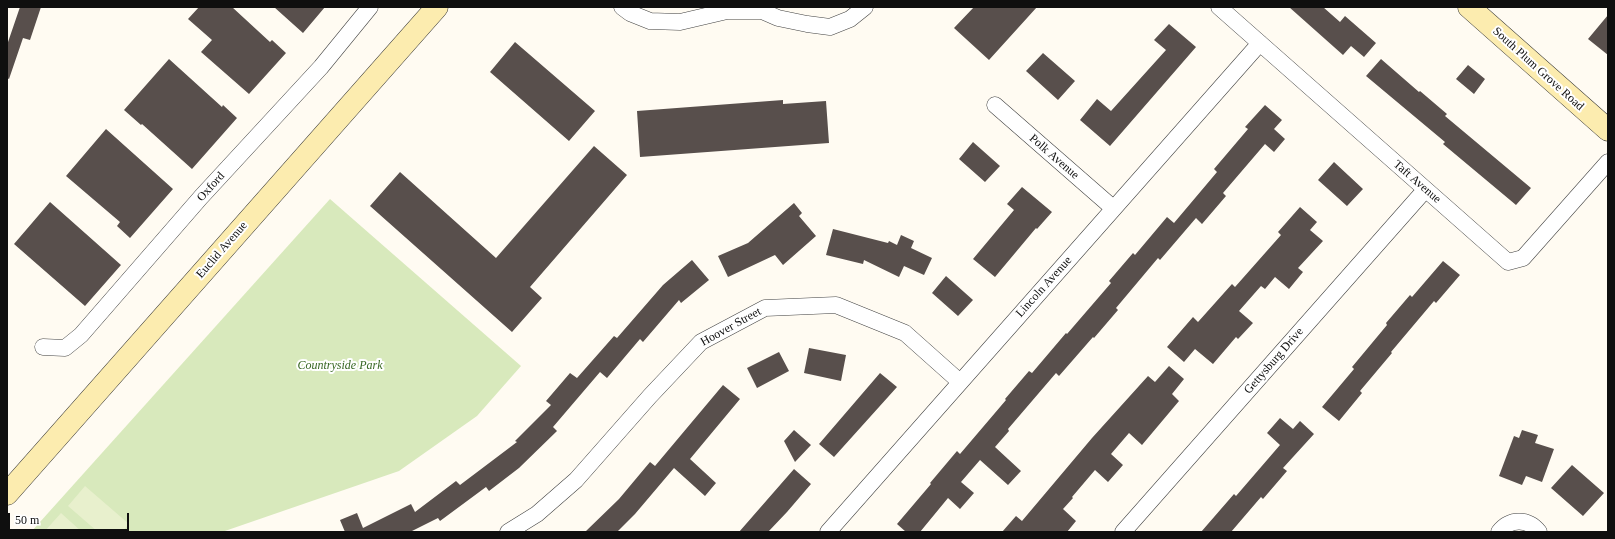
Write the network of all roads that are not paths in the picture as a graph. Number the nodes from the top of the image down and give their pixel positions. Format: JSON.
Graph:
{"nodes":[{"id":1,"x":370,"y":7,"type":"edge"},
{"id":2,"x":437,"y":7,"type":"edge"},
{"id":3,"x":622,"y":7,"type":"edge"},
{"id":4,"x":865,"y":7,"type":"edge"},
{"id":5,"x":1219,"y":7,"type":"edge"},
{"id":6,"x":1469,"y":7,"type":"edge"},
{"id":7,"x":1260,"y":43,"type":"junction"},
{"id":8,"x":995,"y":105,"type":"dead end"},
{"id":9,"x":1608,"y":130,"type":"edge"},
{"id":10,"x":1608,"y":162,"type":"edge"},
{"id":11,"x":1425,"y":190,"type":"junction"},
{"id":12,"x":1113,"y":208,"type":"junction"},
{"id":13,"x":43,"y":347,"type":"dead end"},
{"id":14,"x":960,"y":382,"type":"junction"},
{"id":15,"x":7,"y":494,"type":"edge"},
{"id":16,"x":508,"y":532,"type":"edge"},
{"id":17,"x":828,"y":532,"type":"edge"},
{"id":18,"x":1123,"y":532,"type":"edge"},
{"id":19,"x":1499,"y":532,"type":"edge"},
{"id":20,"x":1539,"y":532,"type":"edge"}],
"edges":[{"from":1,"to":13,"type":"street","name":"Oxford"},
{"from":2,"to":15,"type":"main road","name":"Euclid Avenue"},
{"from":3,"to":4,"type":"street"},
{"from":5,"to":7,"type":"street","name":"Taft Avenue"},
{"from":6,"to":9,"type":"main road","name":"South Plum Grove Road"},
{"from":7,"to":11,"type":"street","name":"Taft Avenue"},
{"from":7,"to":12,"type":"street","name":"Lincoln Avenue"},
{"from":8,"to":12,"type":"street","name":"Polk Avenue"},
{"from":10,"to":11,"type":"street","name":"Taft Avenue"},
{"from":11,"to":18,"type":"street","name":"Gettysburg Drive"},
{"from":12,"to":14,"type":"street","name":"Lincoln Avenue"},
{"from":14,"to":16,"type":"street","name":"Hoover Street"},
{"from":14,"to":17,"type":"street","name":"Lincoln Avenue"},
{"from":19,"to":20,"type":"street"}]}
